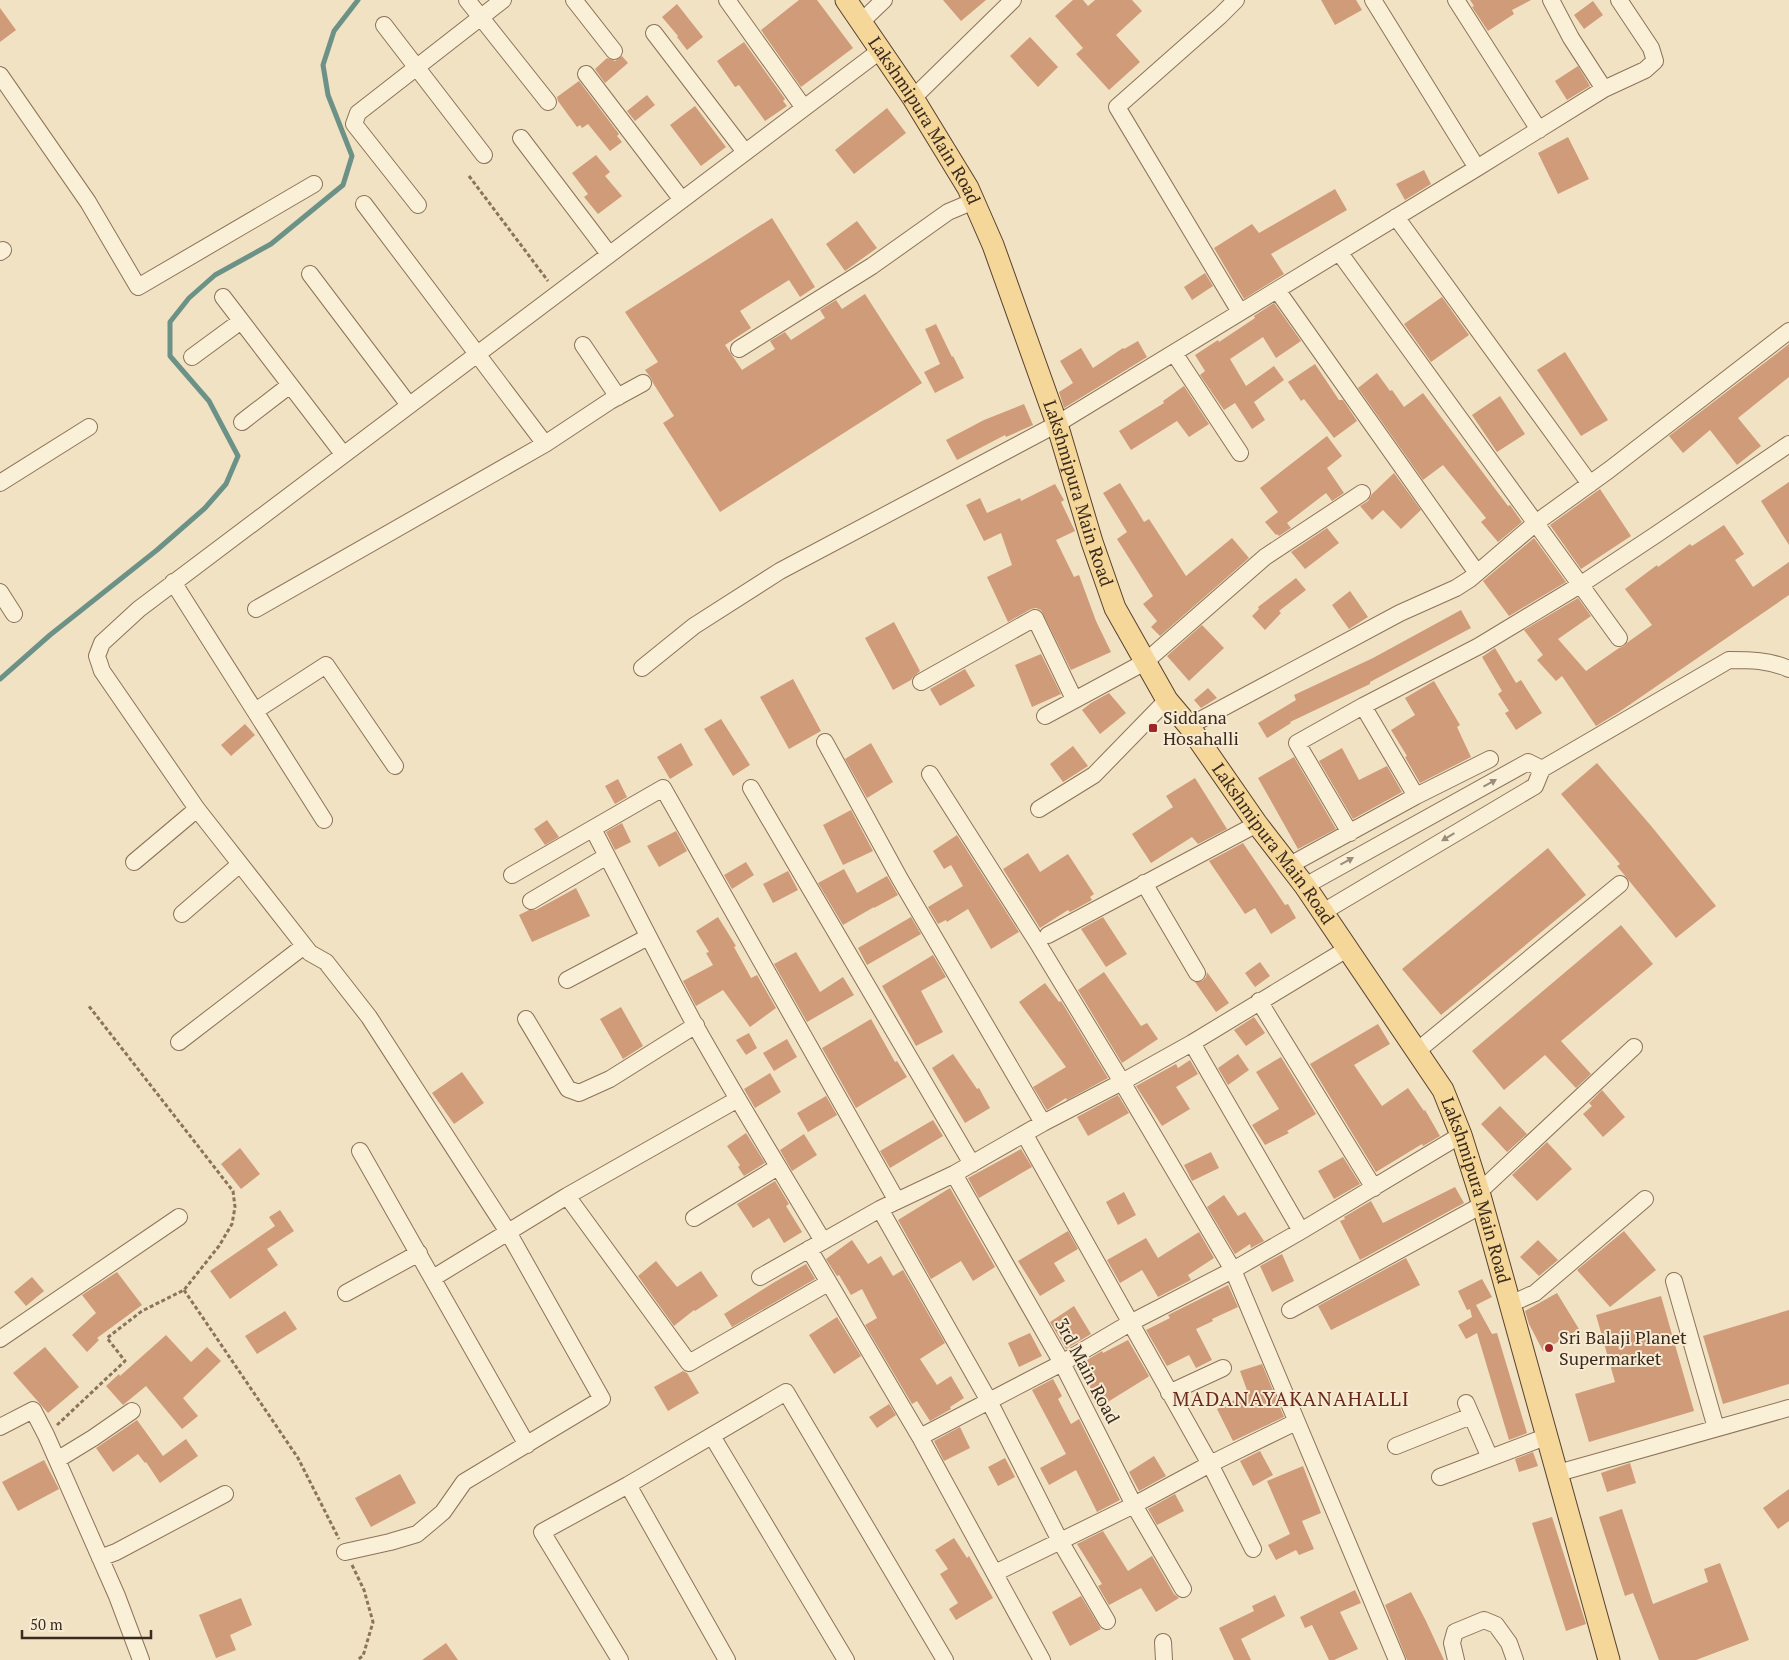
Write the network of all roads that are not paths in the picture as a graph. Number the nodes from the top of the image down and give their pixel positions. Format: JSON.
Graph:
{"nodes":[{"id":1,"x":467,"y":0,"type":"edge"},
{"id":2,"x":503,"y":0,"type":"edge"},
{"id":3,"x":574,"y":0,"type":"edge"},
{"id":4,"x":726,"y":0,"type":"edge"},
{"id":5,"x":846,"y":0,"type":"edge"},
{"id":6,"x":884,"y":0,"type":"edge"},
{"id":7,"x":1013,"y":0,"type":"edge"},
{"id":8,"x":1236,"y":0,"type":"edge"},
{"id":9,"x":1373,"y":0,"type":"edge"},
{"id":10,"x":1456,"y":0,"type":"edge"},
{"id":11,"x":1551,"y":0,"type":"edge"},
{"id":12,"x":1619,"y":0,"type":"edge"},
{"id":13,"x":480,"y":17,"type":"junction"},
{"id":14,"x":861,"y":22,"type":"junction"},
{"id":15,"x":384,"y":25,"type":"dead end"},
{"id":16,"x":654,"y":33,"type":"dead end"},
{"id":17,"x":881,"y":50,"type":"junction"},
{"id":18,"x":614,"y":51,"type":"dead end"},
{"id":19,"x":416,"y":67,"type":"junction"},
{"id":20,"x":586,"y":74,"type":"dead end"},
{"id":21,"x":0,"y":75,"type":"edge"},
{"id":22,"x":1604,"y":89,"type":"junction"},
{"id":23,"x":912,"y":98,"type":"junction"},
{"id":24,"x":548,"y":102,"type":"dead end"},
{"id":25,"x":804,"y":108,"type":"junction"},
{"id":26,"x":1539,"y":130,"type":"junction"},
{"id":27,"x":521,"y":138,"type":"dead end"},
{"id":28,"x":745,"y":152,"type":"junction"},
{"id":29,"x":484,"y":155,"type":"dead end"},
{"id":30,"x":1477,"y":168,"type":"junction"},
{"id":31,"x":314,"y":184,"type":"dead end"},
{"id":32,"x":682,"y":200,"type":"junction"},
{"id":33,"x":974,"y":201,"type":"junction"},
{"id":34,"x":364,"y":204,"type":"dead end"},
{"id":35,"x":418,"y":205,"type":"dead end"},
{"id":36,"x":1396,"y":217,"type":"junction"},
{"id":37,"x":1339,"y":252,"type":"junction"},
{"id":38,"x":609,"y":254,"type":"junction"},
{"id":39,"x":310,"y":274,"type":"dead end"},
{"id":40,"x":1277,"y":290,"type":"junction"},
{"id":41,"x":222,"y":297,"type":"dead end"},
{"id":42,"x":1240,"y":312,"type":"junction"},
{"id":43,"x":241,"y":320,"type":"junction"},
{"id":44,"x":1789,"y":331,"type":"edge"},
{"id":45,"x":583,"y":345,"type":"dead end"},
{"id":46,"x":739,"y":349,"type":"dead end"},
{"id":47,"x":1174,"y":353,"type":"junction"},
{"id":48,"x":478,"y":354,"type":"junction"},
{"id":49,"x":192,"y":357,"type":"dead end"},
{"id":50,"x":643,"y":383,"type":"dead end"},
{"id":51,"x":290,"y":385,"type":"junction"},
{"id":52,"x":618,"y":397,"type":"junction"},
{"id":53,"x":409,"y":405,"type":"junction"},
{"id":54,"x":242,"y":422,"type":"dead end"},
{"id":55,"x":1057,"y":424,"type":"junction"},
{"id":56,"x":89,"y":428,"type":"dead end"},
{"id":57,"x":545,"y":444,"type":"junction"},
{"id":58,"x":1789,"y":444,"type":"edge"},
{"id":59,"x":1240,"y":453,"type":"dead end"},
{"id":60,"x":343,"y":454,"type":"junction"},
{"id":61,"x":0,"y":483,"type":"edge"},
{"id":62,"x":1590,"y":484,"type":"junction"},
{"id":63,"x":1362,"y":493,"type":"dead end"},
{"id":64,"x":1535,"y":523,"type":"junction"},
{"id":65,"x":1477,"y":573,"type":"junction"},
{"id":66,"x":173,"y":582,"type":"junction"},
{"id":67,"x":1580,"y":585,"type":"junction"},
{"id":68,"x":0,"y":592,"type":"edge"},
{"id":69,"x":256,"y":609,"type":"dead end"},
{"id":70,"x":14,"y":614,"type":"dead end"},
{"id":71,"x":1619,"y":638,"type":"dead end"},
{"id":72,"x":1145,"y":662,"type":"junction"},
{"id":73,"x":642,"y":668,"type":"dead end"},
{"id":74,"x":1789,"y":669,"type":"edge"},
{"id":75,"x":921,"y":682,"type":"dead end"},
{"id":76,"x":1074,"y":699,"type":"junction"},
{"id":77,"x":1167,"y":700,"type":"junction"},
{"id":78,"x":1363,"y":706,"type":"junction"},
{"id":79,"x":255,"y":711,"type":"junction"},
{"id":80,"x":1045,"y":716,"type":"dead end"},
{"id":81,"x":1189,"y":726,"type":"junction"},
{"id":82,"x":825,"y":742,"type":"dead end"},
{"id":83,"x":1490,"y":759,"type":"dead end"},
{"id":84,"x":395,"y":766,"type":"dead end"},
{"id":85,"x":1542,"y":769,"type":"junction"},
{"id":86,"x":930,"y":774,"type":"dead end"},
{"id":87,"x":751,"y":788,"type":"dead end"},
{"id":88,"x":1416,"y":796,"type":"junction"},
{"id":89,"x":197,"y":809,"type":"junction"},
{"id":90,"x":1039,"y":809,"type":"dead end"},
{"id":91,"x":324,"y":820,"type":"dead end"},
{"id":92,"x":1257,"y":824,"type":"junction"},
{"id":93,"x":593,"y":829,"type":"junction"},
{"id":94,"x":1350,"y":833,"type":"junction"},
{"id":95,"x":607,"y":856,"type":"junction"},
{"id":96,"x":134,"y":862,"type":"dead end"},
{"id":97,"x":240,"y":864,"type":"junction"},
{"id":98,"x":1290,"y":865,"type":"junction"},
{"id":99,"x":512,"y":875,"type":"dead end"},
{"id":100,"x":1144,"y":883,"type":"junction"},
{"id":101,"x":1620,"y":884,"type":"dead end"},
{"id":102,"x":1305,"y":886,"type":"junction"},
{"id":103,"x":531,"y":901,"type":"dead end"},
{"id":104,"x":1323,"y":912,"type":"junction"},
{"id":105,"x":182,"y":914,"type":"dead end"},
{"id":106,"x":1048,"y":935,"type":"dead end"},
{"id":107,"x":648,"y":937,"type":"junction"},
{"id":108,"x":304,"y":946,"type":"junction"},
{"id":109,"x":1347,"y":949,"type":"junction"},
{"id":110,"x":1197,"y":973,"type":"dead end"},
{"id":111,"x":567,"y":980,"type":"dead end"},
{"id":112,"x":1259,"y":1001,"type":"junction"},
{"id":113,"x":526,"y":1018,"type":"dead end"},
{"id":114,"x":696,"y":1025,"type":"junction"},
{"id":115,"x":180,"y":1042,"type":"dead end"},
{"id":116,"x":1192,"y":1043,"type":"junction"},
{"id":117,"x":1634,"y":1047,"type":"dead end"},
{"id":118,"x":1417,"y":1051,"type":"junction"},
{"id":119,"x":1122,"y":1082,"type":"junction"},
{"id":120,"x":738,"y":1099,"type":"junction"},
{"id":121,"x":1043,"y":1123,"type":"junction"},
{"id":122,"x":1024,"y":1135,"type":"junction"},
{"id":123,"x":1461,"y":1135,"type":"junction"},
{"id":124,"x":360,"y":1151,"type":"dead end"},
{"id":125,"x":972,"y":1164,"type":"junction"},
{"id":126,"x":778,"y":1166,"type":"junction"},
{"id":127,"x":954,"y":1174,"type":"junction"},
{"id":128,"x":1374,"y":1188,"type":"junction"},
{"id":129,"x":567,"y":1196,"type":"junction"},
{"id":130,"x":1481,"y":1198,"type":"junction"},
{"id":131,"x":1645,"y":1199,"type":"dead end"},
{"id":132,"x":897,"y":1201,"type":"junction"},
{"id":133,"x":880,"y":1209,"type":"junction"},
{"id":134,"x":179,"y":1217,"type":"dead end"},
{"id":135,"x":694,"y":1218,"type":"dead end"},
{"id":136,"x":1302,"y":1231,"type":"junction"},
{"id":137,"x":508,"y":1232,"type":"junction"},
{"id":138,"x":816,"y":1245,"type":"junction"},
{"id":139,"x":419,"y":1253,"type":"junction"},
{"id":140,"x":1232,"y":1270,"type":"junction"},
{"id":141,"x":760,"y":1277,"type":"dead end"},
{"id":142,"x":433,"y":1278,"type":"junction"},
{"id":143,"x":1674,"y":1281,"type":"dead end"},
{"id":144,"x":828,"y":1283,"type":"junction"},
{"id":145,"x":346,"y":1294,"type":"dead end"},
{"id":146,"x":1510,"y":1304,"type":"junction"},
{"id":147,"x":1290,"y":1310,"type":"dead end"},
{"id":148,"x":1130,"y":1323,"type":"junction"},
{"id":149,"x":0,"y":1339,"type":"edge"},
{"id":150,"x":1062,"y":1363,"type":"junction"},
{"id":151,"x":1223,"y":1368,"type":"dead end"},
{"id":152,"x":1170,"y":1393,"type":"junction"},
{"id":153,"x":989,"y":1401,"type":"junction"},
{"id":154,"x":1789,"y":1408,"type":"edge"},
{"id":155,"x":132,"y":1411,"type":"dead end"},
{"id":156,"x":1296,"y":1422,"type":"junction"},
{"id":157,"x":0,"y":1427,"type":"edge"},
{"id":158,"x":1716,"y":1428,"type":"junction"},
{"id":159,"x":712,"y":1436,"type":"junction"},
{"id":160,"x":1548,"y":1436,"type":"junction"},
{"id":161,"x":920,"y":1437,"type":"junction"},
{"id":162,"x":527,"y":1445,"type":"junction"},
{"id":163,"x":1396,"y":1446,"type":"dead end"},
{"id":164,"x":1490,"y":1458,"type":"junction"},
{"id":165,"x":57,"y":1460,"type":"junction"},
{"id":166,"x":1210,"y":1464,"type":"junction"},
{"id":167,"x":1558,"y":1473,"type":"junction"},
{"id":168,"x":1440,"y":1476,"type":"dead end"},
{"id":169,"x":628,"y":1485,"type":"junction"},
{"id":170,"x":225,"y":1494,"type":"dead end"},
{"id":171,"x":1134,"y":1505,"type":"junction"},
{"id":172,"x":1060,"y":1541,"type":"junction"},
{"id":173,"x":1253,"y":1549,"type":"dead end"},
{"id":174,"x":345,"y":1552,"type":"road end"},
{"id":175,"x":100,"y":1558,"type":"junction"},
{"id":176,"x":995,"y":1573,"type":"junction"},
{"id":177,"x":1183,"y":1588,"type":"dead end"},
{"id":178,"x":1107,"y":1621,"type":"dead end"},
{"id":179,"x":1163,"y":1642,"type":"dead end"},
{"id":180,"x":137,"y":1659,"type":"edge"},
{"id":181,"x":620,"y":1660,"type":"edge"},
{"id":182,"x":727,"y":1660,"type":"edge"},
{"id":183,"x":846,"y":1660,"type":"edge"},
{"id":184,"x":945,"y":1660,"type":"edge"},
{"id":185,"x":1042,"y":1660,"type":"edge"},
{"id":186,"x":1164,"y":1660,"type":"edge"},
{"id":187,"x":1397,"y":1660,"type":"edge"},
{"id":188,"x":1456,"y":1660,"type":"edge"},
{"id":189,"x":1515,"y":1660,"type":"edge"},
{"id":190,"x":1609,"y":1660,"type":"edge"}],
"edges":[{"from":1,"to":13,"type":"street"},
{"from":2,"to":13,"type":"street"},
{"from":3,"to":18,"type":"street"},
{"from":4,"to":25,"type":"street"},
{"from":5,"to":14,"type":"main road","name":"Lakshmipura Main Road"},
{"from":6,"to":14,"type":"street"},
{"from":7,"to":23,"type":"street"},
{"from":8,"to":42,"type":"street"},
{"from":9,"to":30,"type":"street"},
{"from":10,"to":26,"type":"street"},
{"from":11,"to":22,"type":"street"},
{"from":12,"to":22,"type":"street"},
{"from":13,"to":19,"type":"street"},
{"from":13,"to":24,"type":"street"},
{"from":14,"to":17,"type":"main road","name":"Lakshmipura Main Road"},
{"from":15,"to":19,"type":"street"},
{"from":16,"to":28,"type":"street"},
{"from":17,"to":23,"type":"main road","name":"Lakshmipura Main Road"},
{"from":17,"to":25,"type":"street"},
{"from":19,"to":29,"type":"street"},
{"from":19,"to":35,"type":"street"},
{"from":20,"to":32,"type":"street"},
{"from":21,"to":31,"type":"street"},
{"from":22,"to":26,"type":"street"},
{"from":23,"to":33,"type":"main road","name":"Lakshmipura Main Road"},
{"from":25,"to":28,"type":"street"},
{"from":26,"to":30,"type":"street"},
{"from":27,"to":38,"type":"street"},
{"from":28,"to":32,"type":"street"},
{"from":30,"to":36,"type":"street"},
{"from":32,"to":38,"type":"street"},
{"from":33,"to":46,"type":"street"},
{"from":33,"to":55,"type":"main road","name":"Lakshmipura Main Road"},
{"from":34,"to":48,"type":"street"},
{"from":36,"to":37,"type":"street"},
{"from":36,"to":62,"type":"street"},
{"from":37,"to":40,"type":"street"},
{"from":37,"to":64,"type":"street"},
{"from":38,"to":48,"type":"street"},
{"from":39,"to":53,"type":"street"},
{"from":40,"to":42,"type":"street"},
{"from":40,"to":65,"type":"street"},
{"from":41,"to":43,"type":"street"},
{"from":42,"to":47,"type":"street"},
{"from":43,"to":49,"type":"street"},
{"from":43,"to":51,"type":"street"},
{"from":44,"to":62,"type":"street"},
{"from":45,"to":52,"type":"street"},
{"from":47,"to":55,"type":"street"},
{"from":47,"to":59,"type":"street"},
{"from":48,"to":53,"type":"street"},
{"from":48,"to":57,"type":"street"},
{"from":50,"to":52,"type":"street"},
{"from":51,"to":54,"type":"street"},
{"from":51,"to":60,"type":"street"},
{"from":52,"to":57,"type":"street"},
{"from":53,"to":60,"type":"street"},
{"from":55,"to":72,"type":"main road","name":"Lakshmipura Main Road"},
{"from":55,"to":73,"type":"street"},
{"from":56,"to":61,"type":"street"},
{"from":57,"to":69,"type":"street"},
{"from":58,"to":67,"type":"street"},
{"from":60,"to":66,"type":"street"},
{"from":62,"to":64,"type":"street"},
{"from":63,"to":72,"type":"street"},
{"from":64,"to":65,"type":"street"},
{"from":64,"to":67,"type":"street"},
{"from":65,"to":81,"type":"street"},
{"from":66,"to":79,"type":"street"},
{"from":66,"to":89,"type":"street"},
{"from":67,"to":71,"type":"street"},
{"from":67,"to":78,"type":"street"},
{"from":68,"to":70,"type":"street"},
{"from":72,"to":76,"type":"street"},
{"from":72,"to":77,"type":"main road","name":"Lakshmipura Main Road"},
{"from":74,"to":85,"type":"street"},
{"from":75,"to":76,"type":"street"},
{"from":76,"to":80,"type":"street"},
{"from":77,"to":81,"type":"main road","name":"Lakshmipura Main Road"},
{"from":77,"to":90,"type":"street"},
{"from":78,"to":88,"type":"street"},
{"from":78,"to":94,"type":"street"},
{"from":79,"to":84,"type":"street"},
{"from":79,"to":91,"type":"street"},
{"from":81,"to":92,"type":"main road","name":"Lakshmipura Main Road"},
{"from":82,"to":121,"type":"street"},
{"from":83,"to":88,"type":"street"},
{"from":102,"to":85,"type":"street","one_way":true},
{"from":85,"to":104,"type":"street","one_way":true},
{"from":86,"to":119,"type":"street"},
{"from":87,"to":125,"type":"street"},
{"from":88,"to":94,"type":"street"},
{"from":89,"to":96,"type":"street"},
{"from":89,"to":97,"type":"street"},
{"from":92,"to":98,"type":"main road","name":"Lakshmipura Main Road"},
{"from":92,"to":100,"type":"street"},
{"from":93,"to":95,"type":"street"},
{"from":93,"to":99,"type":"street"},
{"from":93,"to":132,"type":"street"},
{"from":94,"to":98,"type":"street"},
{"from":95,"to":103,"type":"street"},
{"from":95,"to":107,"type":"street"},
{"from":97,"to":105,"type":"street"},
{"from":97,"to":108,"type":"street"},
{"from":98,"to":102,"type":"main road","name":"Lakshmipura Main Road"},
{"from":100,"to":106,"type":"street"},
{"from":100,"to":110,"type":"street"},
{"from":101,"to":118,"type":"street"},
{"from":102,"to":104,"type":"main road","name":"Lakshmipura Main Road"},
{"from":104,"to":109,"type":"main road","name":"Lakshmipura Main Road"},
{"from":107,"to":111,"type":"street"},
{"from":107,"to":114,"type":"street"},
{"from":108,"to":115,"type":"street"},
{"from":108,"to":137,"type":"street"},
{"from":109,"to":112,"type":"street"},
{"from":109,"to":118,"type":"main road","name":"Lakshmipura Main Road"},
{"from":112,"to":116,"type":"street"},
{"from":112,"to":128,"type":"street"},
{"from":113,"to":114,"type":"street"},
{"from":114,"to":120,"type":"street"},
{"from":116,"to":119,"type":"street"},
{"from":116,"to":136,"type":"street"},
{"from":117,"to":130,"type":"street"},
{"from":118,"to":123,"type":"main road","name":"Lakshmipura Main Road"},
{"from":119,"to":121,"type":"street"},
{"from":119,"to":140,"type":"street"},
{"from":120,"to":126,"type":"street"},
{"from":120,"to":129,"type":"street"},
{"from":121,"to":122,"type":"street"},
{"from":122,"to":125,"type":"street"},
{"from":122,"to":148,"type":"street"},
{"from":123,"to":128,"type":"street"},
{"from":123,"to":130,"type":"main road","name":"Lakshmipura Main Road"},
{"from":124,"to":139,"type":"street"},
{"from":125,"to":127,"type":"street"},
{"from":126,"to":135,"type":"street"},
{"from":126,"to":138,"type":"street"},
{"from":127,"to":132,"type":"street"},
{"from":127,"to":150,"type":"street","name":"3rd Main Road"},
{"from":128,"to":136,"type":"street"},
{"from":129,"to":137,"type":"street"},
{"from":129,"to":144,"type":"street"},
{"from":130,"to":146,"type":"main road","name":"Lakshmipura Main Road"},
{"from":130,"to":147,"type":"street"},
{"from":131,"to":146,"type":"street"},
{"from":132,"to":133,"type":"street"},
{"from":133,"to":138,"type":"street"},
{"from":133,"to":153,"type":"street"},
{"from":134,"to":149,"type":"street"},
{"from":136,"to":140,"type":"street"},
{"from":137,"to":142,"type":"street"},
{"from":137,"to":162,"type":"street"},
{"from":138,"to":141,"type":"street"},
{"from":138,"to":144,"type":"street"},
{"from":139,"to":142,"type":"street"},
{"from":139,"to":145,"type":"street"},
{"from":140,"to":148,"type":"street"},
{"from":140,"to":156,"type":"street"},
{"from":142,"to":162,"type":"street"},
{"from":143,"to":158,"type":"street"},
{"from":144,"to":161,"type":"street"},
{"from":146,"to":160,"type":"main road","name":"Lakshmipura Main Road"},
{"from":148,"to":150,"type":"street"},
{"from":148,"to":152,"type":"street"},
{"from":150,"to":153,"type":"street"},
{"from":150,"to":171,"type":"street","name":"3rd Main Road"},
{"from":151,"to":152,"type":"street"},
{"from":152,"to":166,"type":"street"},
{"from":153,"to":161,"type":"street"},
{"from":153,"to":172,"type":"street"},
{"from":154,"to":158,"type":"street"},
{"from":155,"to":165,"type":"street"},
{"from":156,"to":166,"type":"street"},
{"from":156,"to":187,"type":"street"},
{"from":157,"to":165,"type":"street"},
{"from":158,"to":167,"type":"street"},
{"from":159,"to":169,"type":"street"},
{"from":159,"to":183,"type":"street"},
{"from":159,"to":184,"type":"street"},
{"from":160,"to":164,"type":"street"},
{"from":160,"to":167,"type":"main road","name":"Lakshmipura Main Road"},
{"from":161,"to":176,"type":"street"},
{"from":162,"to":174,"type":"street"},
{"from":163,"to":164,"type":"street"},
{"from":164,"to":168,"type":"street"},
{"from":165,"to":175,"type":"street"},
{"from":166,"to":171,"type":"street"},
{"from":166,"to":173,"type":"street"},
{"from":167,"to":190,"type":"main road","name":"Lakshmipura Main Road"},
{"from":169,"to":181,"type":"street"},
{"from":169,"to":182,"type":"street"},
{"from":170,"to":175,"type":"street"},
{"from":171,"to":172,"type":"street"},
{"from":171,"to":177,"type":"street","name":"3rd Main Road"},
{"from":172,"to":176,"type":"street"},
{"from":172,"to":178,"type":"street"},
{"from":175,"to":180,"type":"street"},
{"from":176,"to":185,"type":"street"},
{"from":179,"to":186,"type":"street"},
{"from":188,"to":189,"type":"street"}]}
